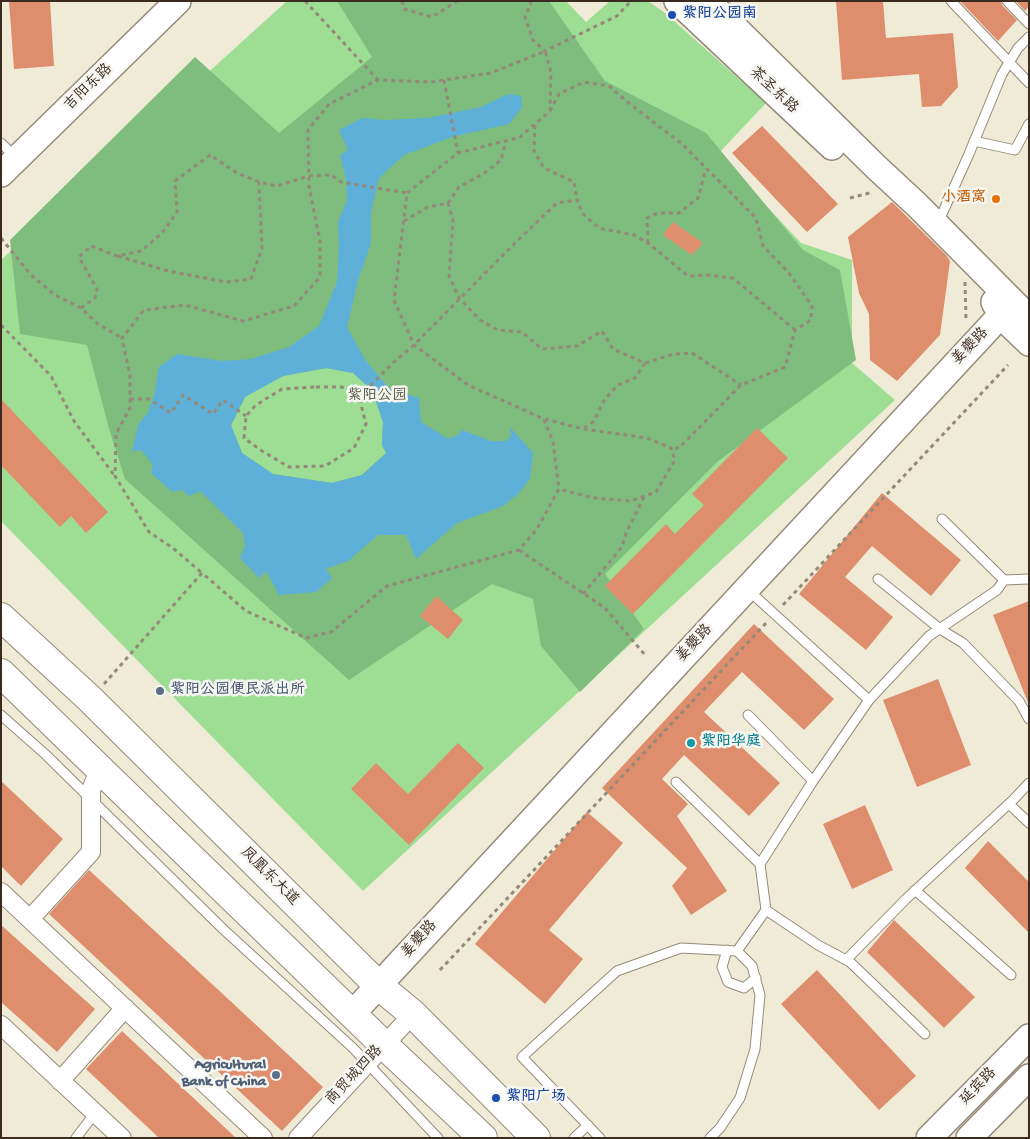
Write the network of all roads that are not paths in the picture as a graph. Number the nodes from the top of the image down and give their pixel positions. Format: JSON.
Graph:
{"nodes":[{"id":1,"x":178,"y":1,"type":"edge"},
{"id":2,"x":677,"y":1,"type":"edge"},
{"id":3,"x":708,"y":1,"type":"edge"},
{"id":4,"x":951,"y":1,"type":"edge"},
{"id":5,"x":1008,"y":1,"type":"edge"},
{"id":6,"x":1029,"y":24,"type":"edge"},
{"id":7,"x":1029,"y":37,"type":"edge"},
{"id":8,"x":1009,"y":62,"type":"junction"},
{"id":9,"x":1029,"y":83,"type":"edge"},
{"id":10,"x":1029,"y":124,"type":"edge"},
{"id":11,"x":974,"y":140,"type":"junction"},
{"id":12,"x":6,"y":158,"type":"edge"},
{"id":13,"x":876,"y":167,"type":"junction"},
{"id":14,"x":937,"y":225,"type":"junction"},
{"id":15,"x":1014,"y":312,"type":"edge"},
{"id":16,"x":1029,"y":344,"type":"edge"},
{"id":17,"x":942,"y":519,"type":"dead end"},
{"id":18,"x":878,"y":579,"type":"dead end"},
{"id":19,"x":1004,"y":580,"type":"junction"},
{"id":20,"x":1029,"y":580,"type":"edge"},
{"id":21,"x":746,"y":589,"type":"junction"},
{"id":22,"x":1,"y":617,"type":"edge"},
{"id":23,"x":940,"y":629,"type":"junction"},
{"id":24,"x":1,"y":673,"type":"edge"},
{"id":25,"x":869,"y":700,"type":"junction"},
{"id":26,"x":1,"y":714,"type":"edge"},
{"id":27,"x":748,"y":715,"type":"dead end"},
{"id":28,"x":1029,"y":719,"type":"edge"},
{"id":29,"x":100,"y":768,"type":"junction"},
{"id":30,"x":813,"y":781,"type":"junction"},
{"id":31,"x":676,"y":782,"type":"dead end"},
{"id":32,"x":1029,"y":783,"type":"edge"},
{"id":33,"x":92,"y":800,"type":"junction"},
{"id":34,"x":1009,"y":804,"type":"junction"},
{"id":35,"x":1029,"y":823,"type":"edge"},
{"id":36,"x":760,"y":864,"type":"junction"},
{"id":37,"x":915,"y":890,"type":"junction"},
{"id":38,"x":1,"y":892,"type":"edge"},
{"id":39,"x":766,"y":910,"type":"junction"},
{"id":40,"x":30,"y":919,"type":"junction"},
{"id":41,"x":732,"y":951,"type":"junction"},
{"id":42,"x":846,"y":960,"type":"junction"},
{"id":43,"x":1011,"y":976,"type":"dead end"},
{"id":44,"x":756,"y":978,"type":"junction"},
{"id":45,"x":379,"y":986,"type":"junction"},
{"id":46,"x":125,"y":1008,"type":"junction"},
{"id":47,"x":352,"y":1014,"type":"junction"},
{"id":48,"x":412,"y":1014,"type":"junction"},
{"id":49,"x":1,"y":1025,"type":"edge"},
{"id":50,"x":924,"y":1034,"type":"dead end"},
{"id":51,"x":1029,"y":1037,"type":"edge"},
{"id":52,"x":375,"y":1054,"type":"junction"},
{"id":53,"x":1029,"y":1077,"type":"edge"},
{"id":54,"x":60,"y":1081,"type":"junction"},
{"id":55,"x":95,"y":1113,"type":"junction"},
{"id":56,"x":588,"y":1125,"type":"junction"},
{"id":57,"x":76,"y":1138,"type":"edge"},
{"id":58,"x":122,"y":1138,"type":"edge"},
{"id":59,"x":263,"y":1138,"type":"edge"},
{"id":60,"x":298,"y":1138,"type":"edge"},
{"id":61,"x":438,"y":1138,"type":"edge"},
{"id":62,"x":484,"y":1138,"type":"edge"},
{"id":63,"x":536,"y":1138,"type":"edge"},
{"id":64,"x":574,"y":1138,"type":"edge"},
{"id":65,"x":600,"y":1138,"type":"edge"},
{"id":66,"x":710,"y":1138,"type":"edge"},
{"id":67,"x":929,"y":1138,"type":"edge"},
{"id":68,"x":969,"y":1138,"type":"edge"}],
"edges":[{"from":1,"to":12,"type":"street","name":"吉阳东路"},
{"from":2,"to":13,"type":"street","name":"茶圣东路"},
{"from":3,"to":13,"type":"street","name":"茶圣东路"},
{"from":4,"to":8,"type":"lane"},
{"from":5,"to":6,"type":"lane"},
{"from":7,"to":8,"type":"lane"},
{"from":8,"to":9,"type":"lane"},
{"from":8,"to":11,"type":"lane"},
{"from":10,"to":11,"type":"lane"},
{"from":11,"to":14,"type":"lane"},
{"from":13,"to":14,"type":"street","name":"茶圣东路"},
{"from":14,"to":15,"type":"street","name":"茶圣东路"},
{"from":15,"to":16,"type":"street"},
{"from":15,"to":21,"type":"street","name":"姜夔路"},
{"from":17,"to":19,"type":"lane"},
{"from":18,"to":23,"type":"lane"},
{"from":19,"to":20,"type":"lane"},
{"from":19,"to":23,"type":"lane"},
{"from":21,"to":25,"type":"lane"},
{"from":21,"to":45,"type":"street","name":"姜夔路"},
{"from":22,"to":45,"type":"main road","name":"凤凰东大道"},
{"from":23,"to":25,"type":"lane"},
{"from":23,"to":28,"type":"lane"},
{"from":24,"to":29,"type":"main road"},
{"from":25,"to":30,"type":"lane"},
{"from":26,"to":33,"type":"lane"},
{"from":27,"to":30,"type":"lane"},
{"from":29,"to":33,"type":"street"},
{"from":29,"to":47,"type":"main road"},
{"from":30,"to":36,"type":"lane"},
{"from":31,"to":36,"type":"lane"},
{"from":32,"to":34,"type":"lane"},
{"from":33,"to":40,"type":"street"},
{"from":33,"to":52,"type":"lane"},
{"from":34,"to":35,"type":"lane"},
{"from":34,"to":37,"type":"lane"},
{"from":36,"to":39,"type":"lane"},
{"from":37,"to":42,"type":"lane"},
{"from":37,"to":43,"type":"lane"},
{"from":38,"to":40,"type":"street"},
{"from":39,"to":41,"type":"lane"},
{"from":39,"to":42,"type":"lane"},
{"from":40,"to":46,"type":"street"},
{"from":41,"to":44,"type":"lane"},
{"from":41,"to":44,"type":"lane"},
{"from":41,"to":56,"type":"lane"},
{"from":42,"to":50,"type":"lane"},
{"from":44,"to":66,"type":"lane"},
{"from":45,"to":47,"type":"street","name":"姜夔路"},
{"from":45,"to":48,"type":"main road","name":"凤凰东大道"},
{"from":46,"to":54,"type":"street"},
{"from":46,"to":59,"type":"street"},
{"from":47,"to":52,"type":"main road"},
{"from":48,"to":52,"type":"street","name":"商贸城四路"},
{"from":48,"to":63,"type":"main road","name":"凤凰东大道"},
{"from":49,"to":54,"type":"street"},
{"from":51,"to":67,"type":"street","name":"延宾路"},
{"from":52,"to":60,"type":"street","name":"商贸城四路"},
{"from":52,"to":61,"type":"lane"},
{"from":52,"to":62,"type":"main road"},
{"from":53,"to":68,"type":"street","name":"延宾路"},
{"from":54,"to":55,"type":"street"},
{"from":55,"to":57,"type":"lane"},
{"from":55,"to":58,"type":"street"},
{"from":56,"to":64,"type":"lane"},
{"from":56,"to":65,"type":"lane"}]}
